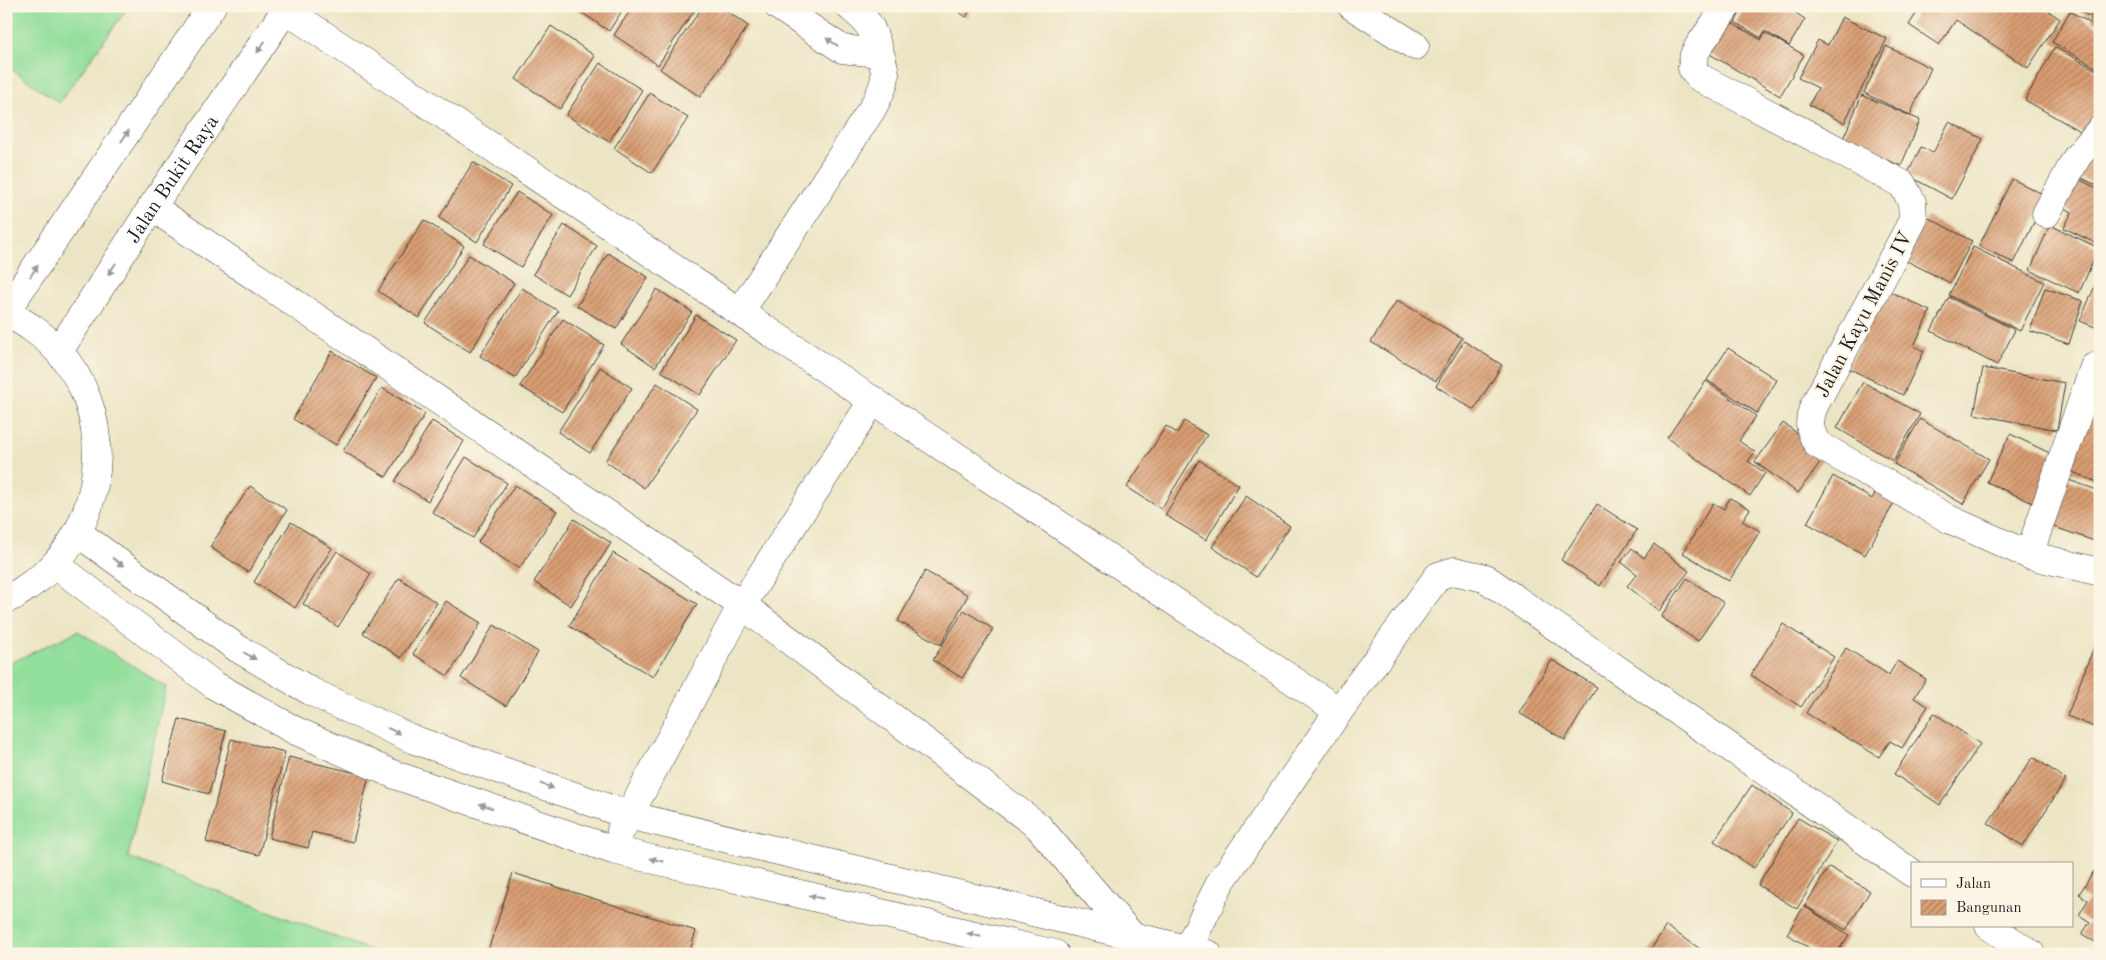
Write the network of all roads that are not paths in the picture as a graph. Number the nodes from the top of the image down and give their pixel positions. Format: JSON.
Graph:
{"nodes":[{"id":1,"x":212,"y":6,"type":"edge"},
{"id":2,"x":778,"y":6,"type":"edge"},
{"id":3,"x":849,"y":6,"type":"edge"},
{"id":4,"x":1352,"y":6,"type":"edge"},
{"id":5,"x":1727,"y":6,"type":"edge"},
{"id":6,"x":287,"y":8,"type":"edge"},
{"id":7,"x":1414,"y":46,"type":"dead end"},
{"id":8,"x":878,"y":53,"type":"junction"},
{"id":9,"x":2100,"y":130,"type":"edge"},
{"id":10,"x":152,"y":207,"type":"junction"},
{"id":11,"x":2046,"y":214,"type":"dead end"},
{"id":12,"x":6,"y":312,"type":"edge"},
{"id":13,"x":740,"y":312,"type":"junction"},
{"id":14,"x":59,"y":352,"type":"junction"},
{"id":15,"x":2094,"y":376,"type":"edge"},
{"id":16,"x":873,"y":400,"type":"junction"},
{"id":17,"x":78,"y":533,"type":"junction"},
{"id":18,"x":2029,"y":555,"type":"junction"},
{"id":19,"x":55,"y":564,"type":"junction"},
{"id":20,"x":2100,"y":572,"type":"edge"},
{"id":21,"x":6,"y":599,"type":"edge"},
{"id":22,"x":742,"y":605,"type":"junction"},
{"id":23,"x":1339,"y":711,"type":"junction"},
{"id":24,"x":628,"y":815,"type":"junction"},
{"id":25,"x":612,"y":850,"type":"junction"},
{"id":26,"x":1911,"y":872,"type":"edge"},
{"id":27,"x":1131,"y":935,"type":"junction"},
{"id":28,"x":1998,"y":940,"type":"edge"},
{"id":29,"x":1195,"y":952,"type":"edge"},
{"id":30,"x":1055,"y":954,"type":"edge"},
{"id":31,"x":2031,"y":954,"type":"edge"}],
"edges":[{"from":12,"to":1,"type":"street","one_way":true},
{"from":8,"to":2,"type":"street","one_way":true},
{"from":3,"to":8,"type":"street"},
{"from":4,"to":7,"type":"street"},
{"from":5,"to":18,"type":"street","name":"Jalan Kayu Manis IV"},
{"from":6,"to":10,"type":"street","name":"Jalan Bukit Raya","one_way":true},
{"from":6,"to":13,"type":"street"},
{"from":8,"to":13,"type":"street"},
{"from":9,"to":11,"type":"street"},
{"from":10,"to":14,"type":"street","name":"Jalan Bukit Raya","one_way":true},
{"from":10,"to":22,"type":"street"},
{"from":12,"to":14,"type":"street"},
{"from":13,"to":16,"type":"street"},
{"from":14,"to":17,"type":"street"},
{"from":15,"to":18,"type":"street"},
{"from":16,"to":22,"type":"street"},
{"from":16,"to":23,"type":"street"},
{"from":17,"to":19,"type":"street"},
{"from":17,"to":24,"type":"street","one_way":true},
{"from":18,"to":20,"type":"street","name":"Jalan Kayu Manis IV"},
{"from":19,"to":21,"type":"street"},
{"from":25,"to":19,"type":"street","one_way":true},
{"from":22,"to":24,"type":"street"},
{"from":22,"to":27,"type":"street"},
{"from":23,"to":26,"type":"street"},
{"from":23,"to":29,"type":"street"},
{"from":24,"to":25,"type":"street"},
{"from":24,"to":27,"type":"street"},
{"from":30,"to":25,"type":"street","one_way":true},
{"from":27,"to":29,"type":"street"},
{"from":28,"to":31,"type":"street"}]}
